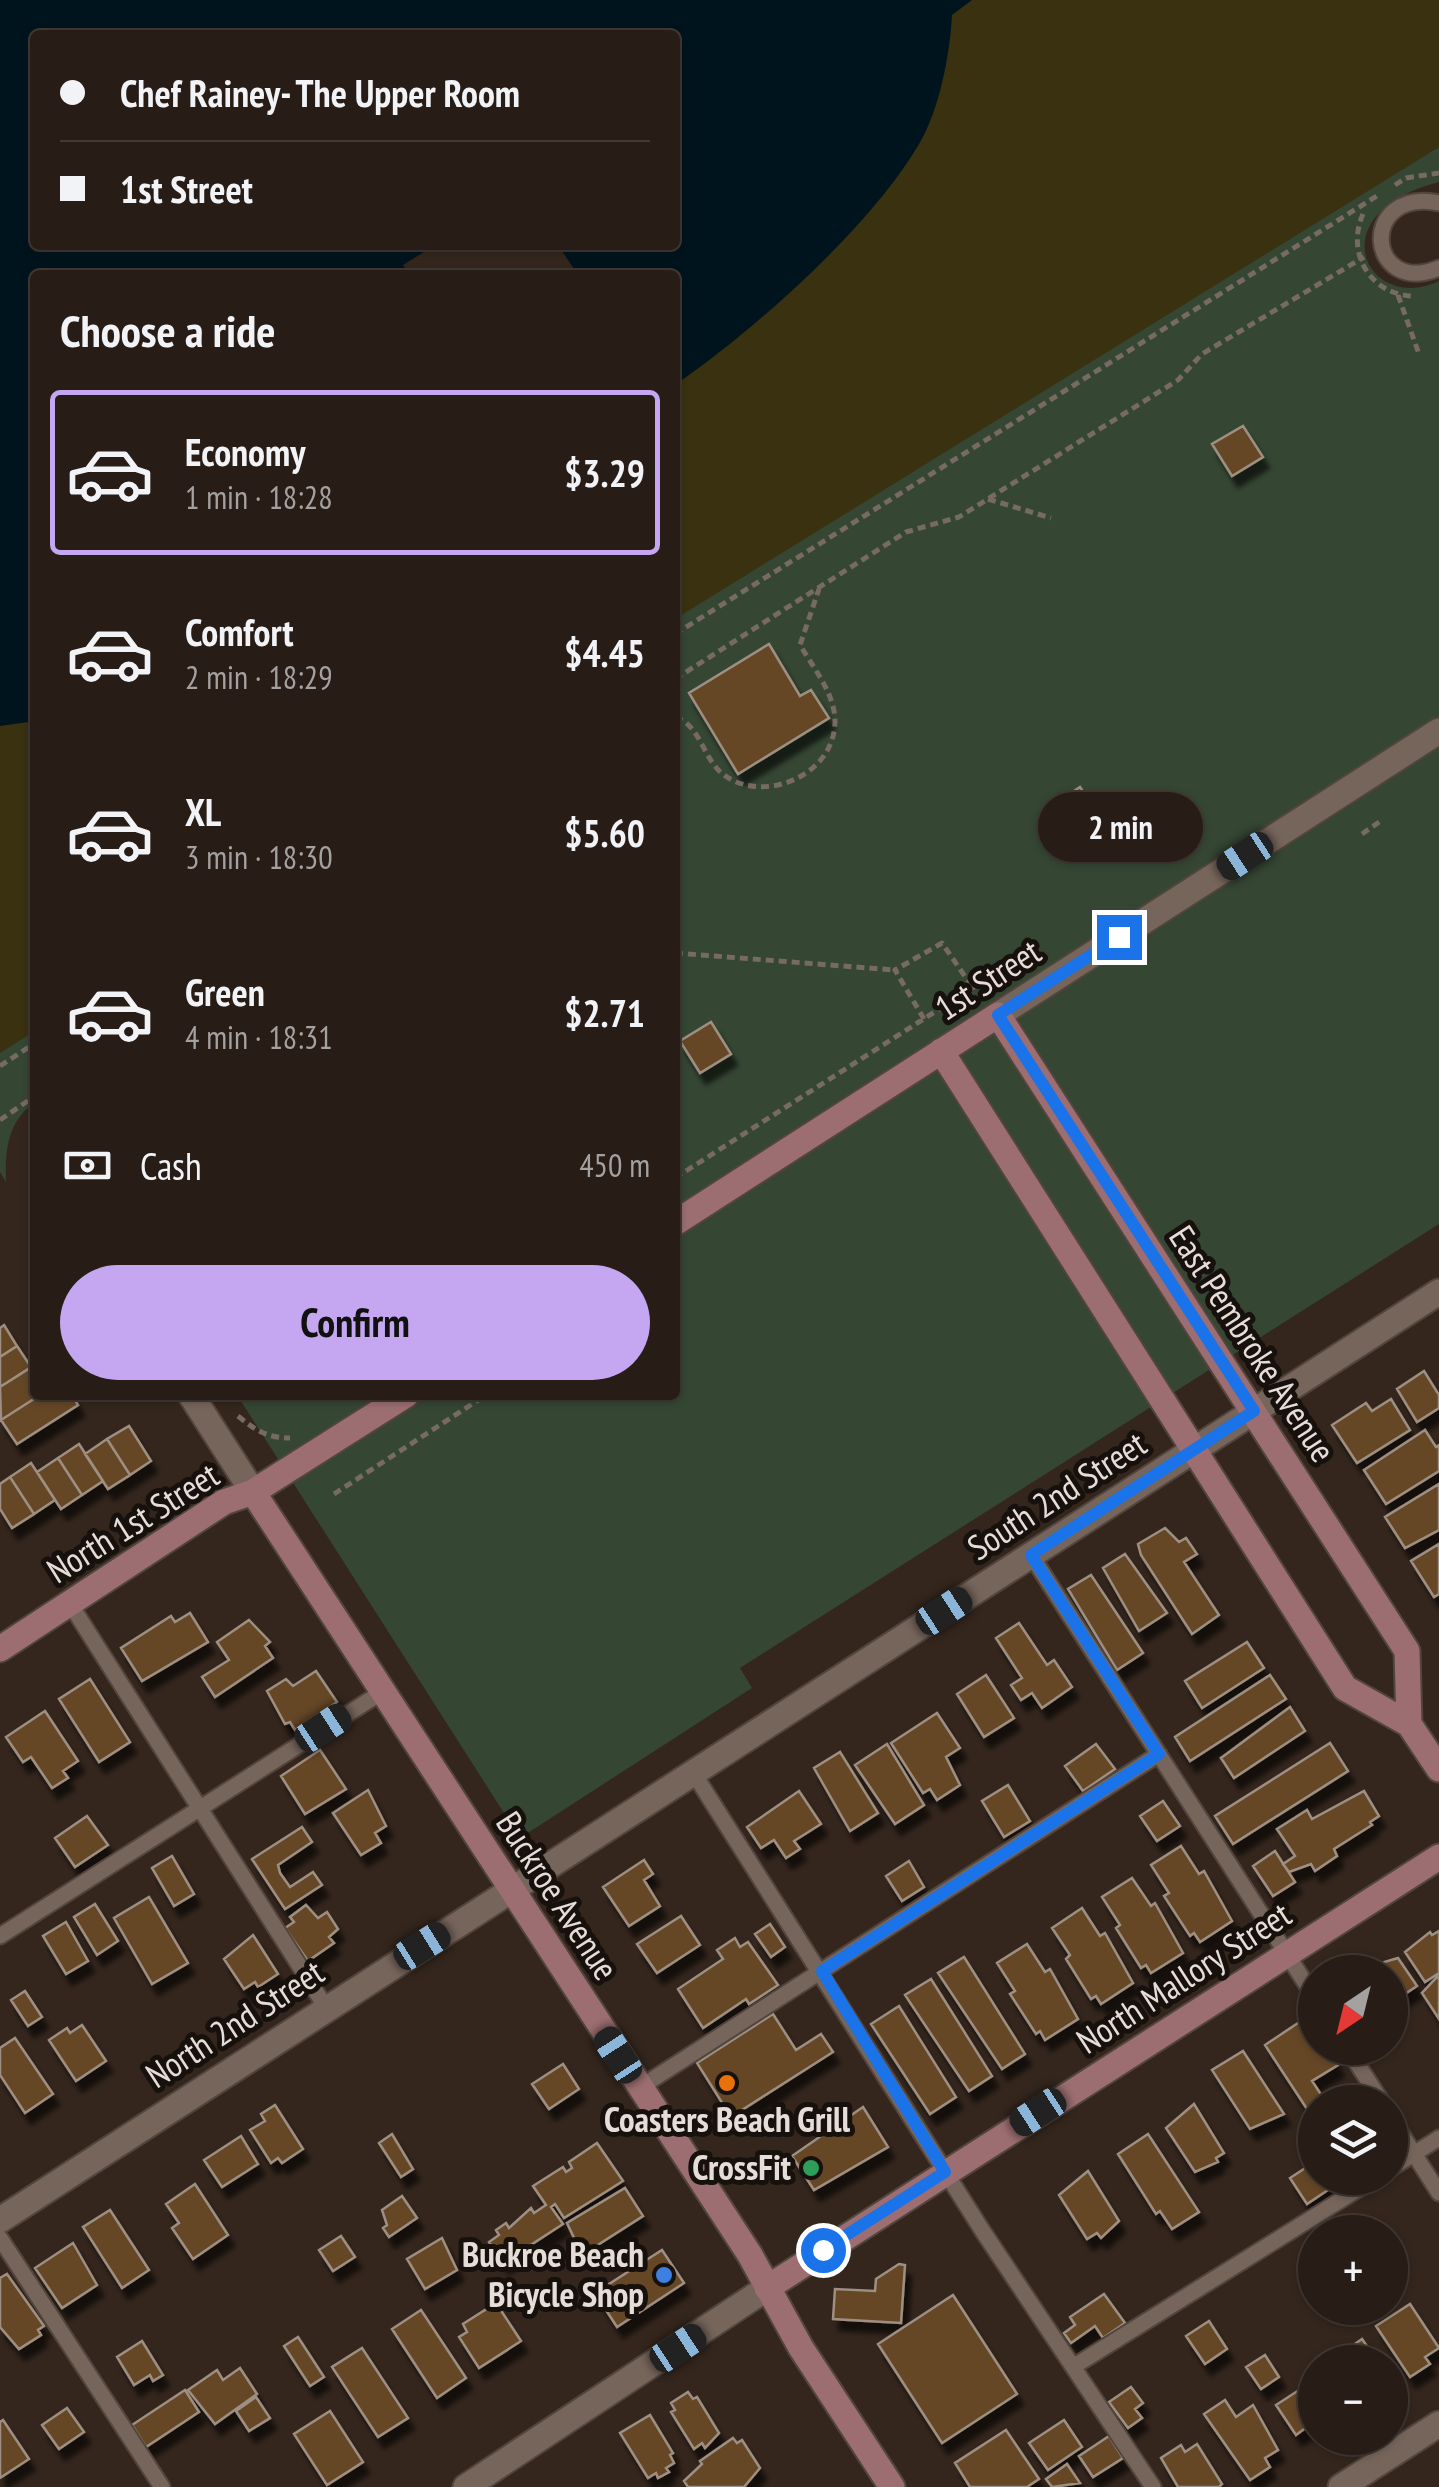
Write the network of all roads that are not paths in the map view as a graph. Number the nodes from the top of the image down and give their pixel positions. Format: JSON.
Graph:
{"nodes":[{"id":1,"x":1439,"y":203,"type":"edge"},
{"id":2,"x":1439,"y":268,"type":"edge"},
{"id":3,"x":1439,"y":731,"type":"edge"},
{"id":4,"x":998,"y":1015,"type":"junction"},
{"id":5,"x":941,"y":1052,"type":"junction"},
{"id":6,"x":680,"y":1220,"type":"edge"},
{"id":7,"x":1439,"y":1292,"type":"edge"},
{"id":8,"x":194,"y":1400,"type":"edge"},
{"id":9,"x":398,"y":1400,"type":"edge"},
{"id":10,"x":1254,"y":1411,"type":"junction"},
{"id":11,"x":1193,"y":1450,"type":"junction"},
{"id":12,"x":253,"y":1492,"type":"junction"},
{"id":13,"x":1031,"y":1555,"type":"junction"},
{"id":14,"x":69,"y":1602,"type":"junction"},
{"id":15,"x":0,"y":1649,"type":"edge"},
{"id":16,"x":382,"y":1692,"type":"junction"},
{"id":17,"x":1409,"y":1724,"type":"junction"},
{"id":18,"x":1159,"y":1754,"type":"junction"},
{"id":19,"x":1439,"y":1770,"type":"edge"},
{"id":20,"x":693,"y":1772,"type":"junction"},
{"id":21,"x":198,"y":1809,"type":"junction"},
{"id":22,"x":1439,"y":1856,"type":"edge"},
{"id":23,"x":511,"y":1890,"type":"junction"},
{"id":24,"x":0,"y":1936,"type":"edge"},
{"id":25,"x":1287,"y":1954,"type":"junction"},
{"id":26,"x":822,"y":1971,"type":"junction"},
{"id":27,"x":1298,"y":1971,"type":"edge"},
{"id":28,"x":325,"y":2006,"type":"junction"},
{"id":29,"x":640,"y":2088,"type":"junction"},
{"id":30,"x":1439,"y":2138,"type":"edge"},
{"id":31,"x":1408,"y":2144,"type":"edge"},
{"id":32,"x":1414,"y":2154,"type":"junction"},
{"id":33,"x":1408,"y":2158,"type":"edge"},
{"id":34,"x":945,"y":2172,"type":"junction"},
{"id":35,"x":1439,"y":2192,"type":"edge"},
{"id":36,"x":1349,"y":2195,"type":"edge"},
{"id":37,"x":0,"y":2220,"type":"edge"},
{"id":38,"x":0,"y":2238,"type":"edge"},
{"id":39,"x":767,"y":2288,"type":"junction"},
{"id":40,"x":1076,"y":2365,"type":"junction"},
{"id":41,"x":1439,"y":2424,"type":"edge"},
{"id":42,"x":162,"y":2487,"type":"edge"},
{"id":43,"x":466,"y":2487,"type":"edge"},
{"id":44,"x":892,"y":2487,"type":"edge"},
{"id":45,"x":1154,"y":2487,"type":"edge"},
{"id":46,"x":1342,"y":2487,"type":"edge"}],
"edges":[{"from":1,"to":2,"type":"lane"},
{"from":3,"to":4,"type":"street","name":"1st Street"},
{"from":4,"to":5,"type":"street","name":"1st Street"},
{"from":4,"to":10,"type":"street","name":"East Pembroke Avenue"},
{"from":5,"to":6,"type":"street","name":"1st Street"},
{"from":5,"to":11,"type":"street"},
{"from":7,"to":10,"type":"street","name":"South 2nd Street"},
{"from":8,"to":12,"type":"street","name":"Buckroe Avenue"},
{"from":9,"to":12,"type":"street"},
{"from":10,"to":11,"type":"street","name":"South 2nd Street"},
{"from":10,"to":17,"type":"street","name":"East Pembroke Avenue"},
{"from":11,"to":13,"type":"street","name":"South 2nd Street"},
{"from":11,"to":17,"type":"street"},
{"from":12,"to":14,"type":"street","name":"North 1st Street"},
{"from":12,"to":16,"type":"street","name":"Buckroe Avenue"},
{"from":13,"to":18,"type":"lane"},
{"from":13,"to":20,"type":"street","name":"South 2nd Street"},
{"from":14,"to":15,"type":"street","name":"North 1st Street"},
{"from":14,"to":21,"type":"lane"},
{"from":16,"to":21,"type":"lane"},
{"from":16,"to":23,"type":"street","name":"Buckroe Avenue"},
{"from":17,"to":19,"type":"street"},
{"from":18,"to":25,"type":"lane"},
{"from":18,"to":26,"type":"lane"},
{"from":20,"to":23,"type":"street","name":"South 2nd Street"},
{"from":20,"to":26,"type":"lane"},
{"from":21,"to":24,"type":"lane"},
{"from":21,"to":28,"type":"lane"},
{"from":22,"to":25,"type":"street","name":"North Mallory Street"},
{"from":23,"to":28,"type":"street","name":"North 2nd Street"},
{"from":23,"to":29,"type":"street","name":"Buckroe Avenue"},
{"from":25,"to":27,"type":"lane"},
{"from":25,"to":34,"type":"street","name":"North Mallory Street"},
{"from":26,"to":29,"type":"lane"},
{"from":26,"to":34,"type":"lane"},
{"from":28,"to":37,"type":"street","name":"North 2nd Street"},
{"from":29,"to":39,"type":"street","name":"Buckroe Avenue"},
{"from":30,"to":32,"type":"lane"},
{"from":31,"to":32,"type":"lane"},
{"from":32,"to":33,"type":"lane"},
{"from":32,"to":35,"type":"lane"},
{"from":34,"to":39,"type":"street","name":"North Mallory Street"},
{"from":34,"to":40,"type":"lane"},
{"from":36,"to":40,"type":"lane"},
{"from":38,"to":42,"type":"lane"},
{"from":39,"to":43,"type":"street","name":"North Mallory Street"},
{"from":39,"to":44,"type":"street","name":"Buckroe Avenue"},
{"from":40,"to":45,"type":"lane"},
{"from":41,"to":46,"type":"street"}]}
